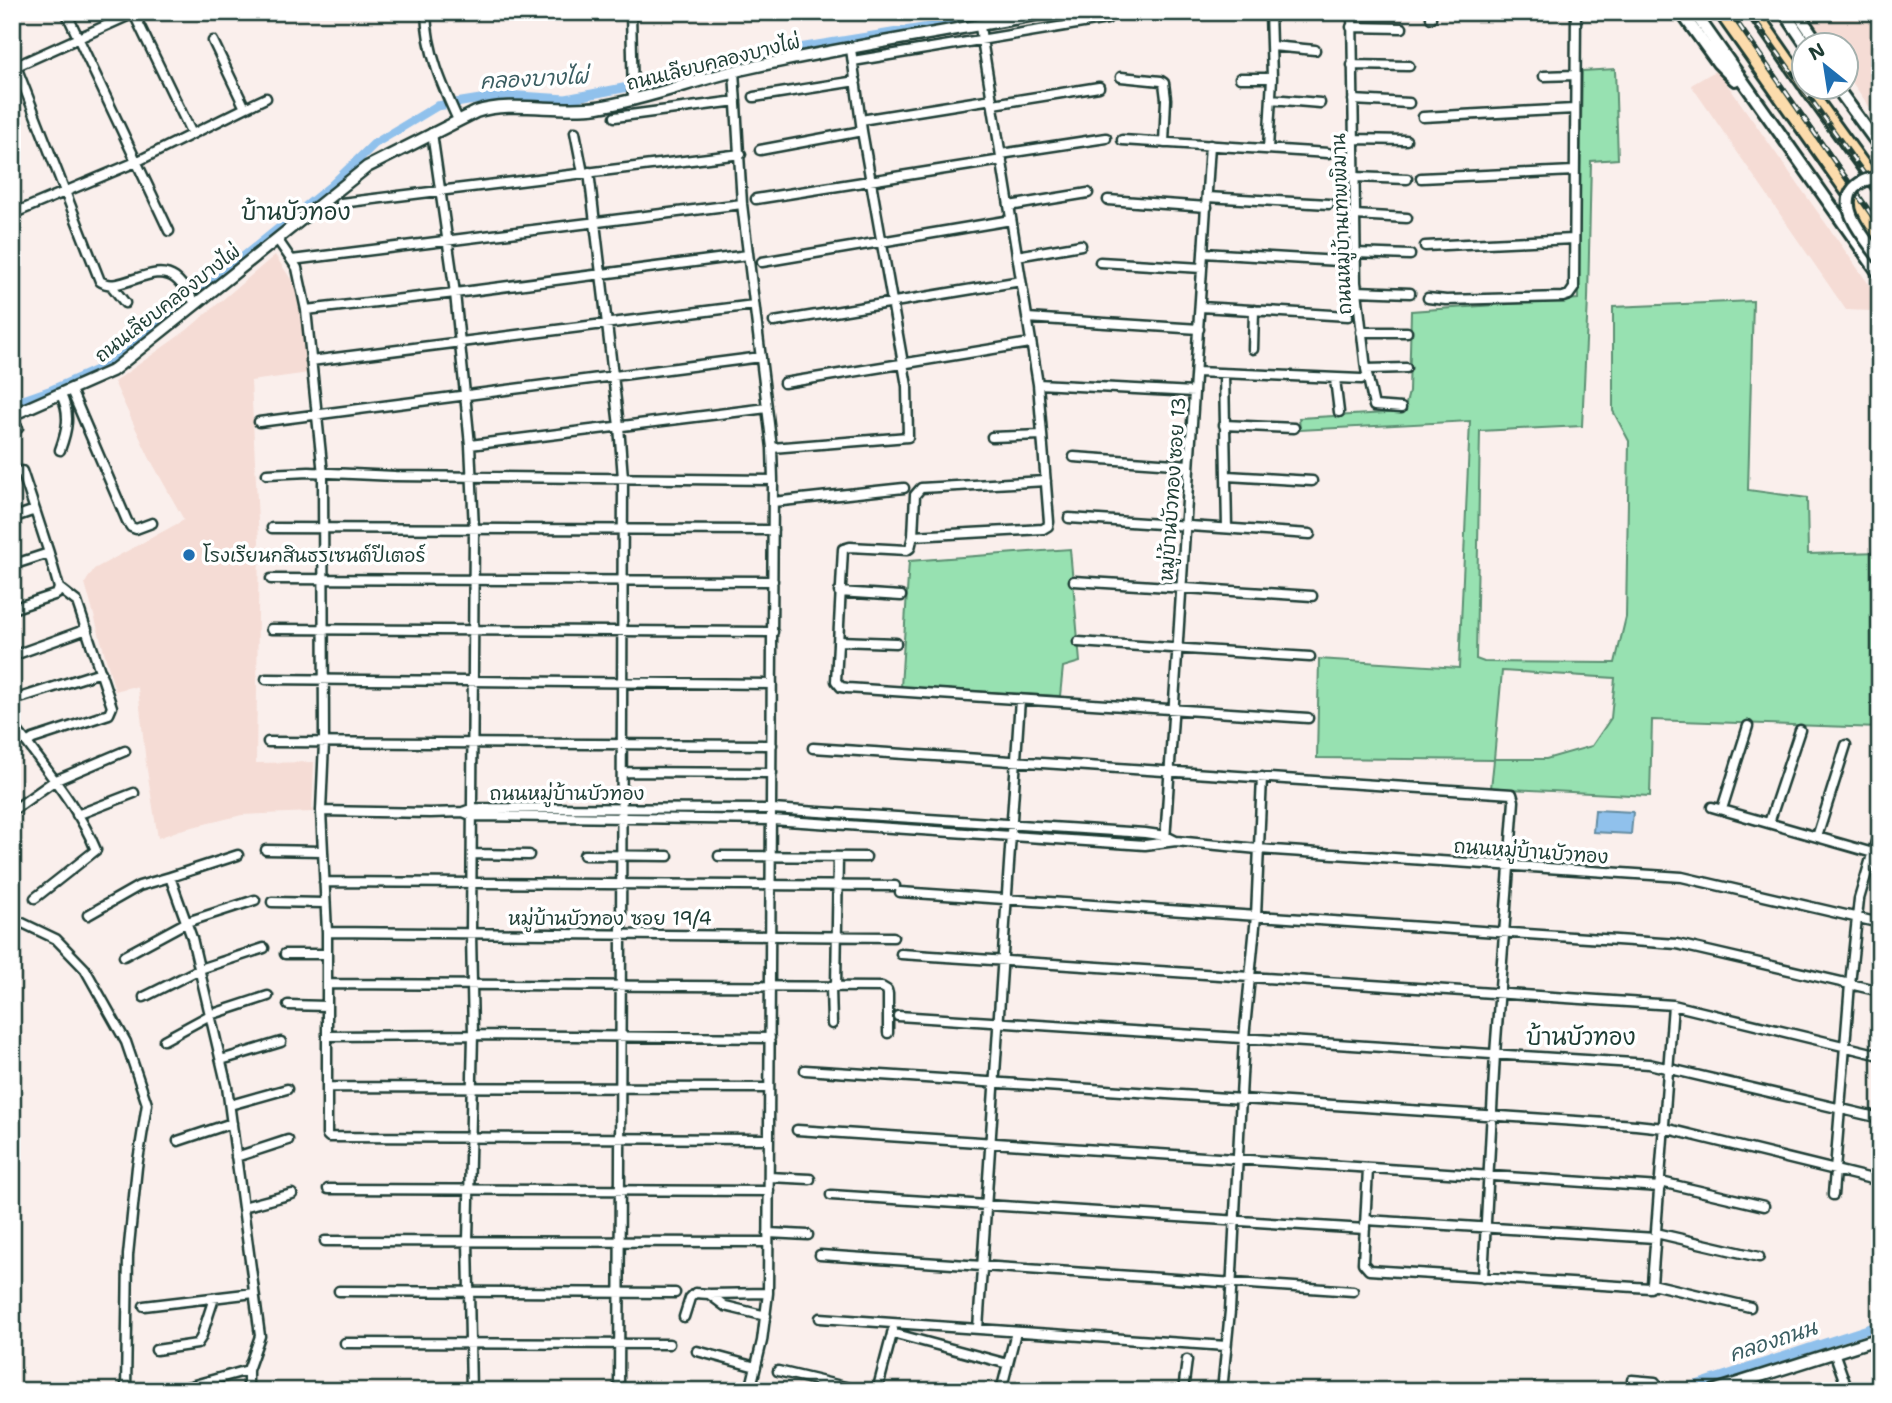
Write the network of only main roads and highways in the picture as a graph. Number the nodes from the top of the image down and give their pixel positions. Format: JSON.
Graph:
{"nodes":[{"id":1,"x":1681,"y":12,"type":"edge"},
{"id":2,"x":1694,"y":12,"type":"edge"},
{"id":3,"x":1721,"y":12,"type":"edge"},
{"id":4,"x":1754,"y":12,"type":"edge"},
{"id":5,"x":1784,"y":12,"type":"edge"},
{"id":6,"x":1797,"y":12,"type":"edge"},
{"id":7,"x":1798,"y":32,"type":"edge"},
{"id":8,"x":1811,"y":32,"type":"edge"},
{"id":9,"x":1790,"y":63,"type":"edge"},
{"id":10,"x":1757,"y":102,"type":"junction"},
{"id":11,"x":1817,"y":102,"type":"edge"},
{"id":12,"x":1848,"y":102,"type":"edge"},
{"id":13,"x":1880,"y":148,"type":"edge"},
{"id":14,"x":1880,"y":178,"type":"edge"},
{"id":15,"x":1880,"y":189,"type":"edge"},
{"id":16,"x":1880,"y":237,"type":"edge"},
{"id":17,"x":1880,"y":259,"type":"edge"},
{"id":18,"x":1880,"y":275,"type":"edge"}],
"edges":[{"from":1,"to":10,"type":"main road"},
{"from":2,"to":10,"type":"main road"},
{"from":3,"to":16,"type":"highway"},
{"from":4,"to":9,"type":"highway"},
{"from":5,"to":7,"type":"main road"},
{"from":6,"to":8,"type":"main road"},
{"from":10,"to":18,"type":"main road"},
{"from":11,"to":15,"type":"highway"},
{"from":12,"to":13,"type":"main road"},
{"from":14,"to":17,"type":"main road","bridge":true}]}
